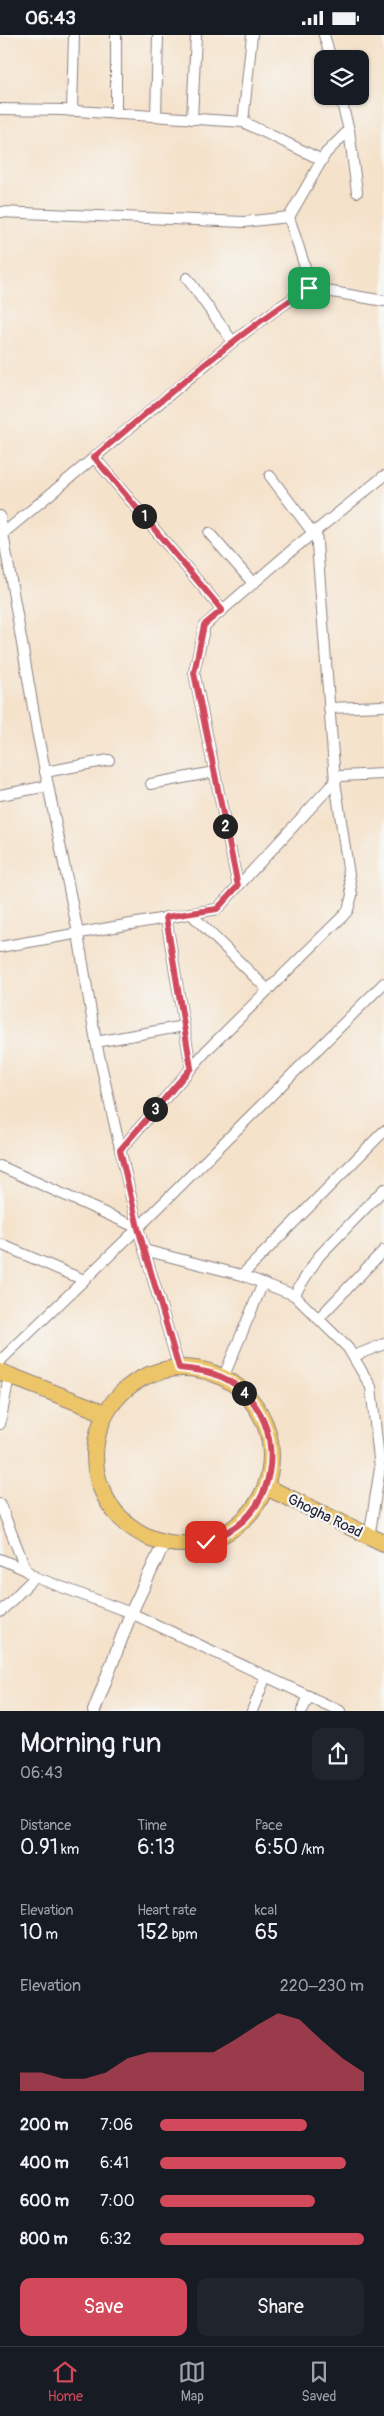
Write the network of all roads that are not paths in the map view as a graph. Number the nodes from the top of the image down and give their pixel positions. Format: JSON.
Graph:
{"nodes":[{"id":1,"x":74,"y":35,"type":"edge"},
{"id":2,"x":116,"y":35,"type":"edge"},
{"id":3,"x":158,"y":35,"type":"edge"},
{"id":4,"x":196,"y":35,"type":"edge"},
{"id":5,"x":252,"y":35,"type":"edge"},
{"id":6,"x":324,"y":35,"type":"edge"},
{"id":7,"x":328,"y":50,"type":"edge"},
{"id":8,"x":342,"y":105,"type":"edge"},
{"id":9,"x":0,"y":109,"type":"edge"},
{"id":10,"x":72,"y":111,"type":"junction"},
{"id":11,"x":116,"y":114,"type":"junction"},
{"id":12,"x":156,"y":117,"type":"junction"},
{"id":13,"x":192,"y":119,"type":"junction"},
{"id":14,"x":243,"y":122,"type":"junction"},
{"id":15,"x":349,"y":130,"type":"junction"},
{"id":16,"x":322,"y":160,"type":"junction"},
{"id":17,"x":357,"y":192,"type":"dead end"},
{"id":18,"x":0,"y":212,"type":"edge"},
{"id":19,"x":289,"y":217,"type":"junction"},
{"id":20,"x":186,"y":278,"type":"dead end"},
{"id":21,"x":312,"y":289,"type":"junction"},
{"id":22,"x":384,"y":301,"type":"edge"},
{"id":23,"x":233,"y":342,"type":"junction"},
{"id":24,"x":94,"y":457,"type":"junction"},
{"id":25,"x":270,"y":476,"type":"dead end"},
{"id":26,"x":384,"y":476,"type":"edge"},
{"id":27,"x":0,"y":517,"type":"edge"},
{"id":28,"x":314,"y":532,"type":"junction"},
{"id":29,"x":209,"y":533,"type":"dead end"},
{"id":30,"x":2,"y":534,"type":"edge"},
{"id":31,"x":253,"y":583,"type":"junction"},
{"id":32,"x":222,"y":610,"type":"junction"},
{"id":33,"x":383,"y":706,"type":"dead end"},
{"id":34,"x":329,"y":707,"type":"junction"},
{"id":35,"x":109,"y":760,"type":"dead end"},
{"id":36,"x":45,"y":772,"type":"junction"},
{"id":37,"x":214,"y":772,"type":"junction"},
{"id":38,"x":384,"y":774,"type":"edge"},
{"id":39,"x":335,"y":781,"type":"junction"},
{"id":40,"x":151,"y":784,"type":"dead end"},
{"id":41,"x":48,"y":786,"type":"junction"},
{"id":42,"x":0,"y":795,"type":"edge"},
{"id":43,"x":238,"y":886,"type":"junction"},
{"id":44,"x":190,"y":913,"type":"junction"},
{"id":45,"x":166,"y":917,"type":"junction"},
{"id":46,"x":77,"y":932,"type":"junction"},
{"id":47,"x":0,"y":947,"type":"edge"},
{"id":48,"x":384,"y":983,"type":"edge"},
{"id":49,"x":268,"y":990,"type":"junction"},
{"id":50,"x":184,"y":1026,"type":"junction"},
{"id":51,"x":96,"y":1042,"type":"junction"},
{"id":52,"x":191,"y":1068,"type":"junction"},
{"id":53,"x":384,"y":1131,"type":"edge"},
{"id":54,"x":120,"y":1150,"type":"junction"},
{"id":55,"x":0,"y":1166,"type":"edge"},
{"id":56,"x":384,"y":1189,"type":"edge"},
{"id":57,"x":138,"y":1228,"type":"junction"},
{"id":58,"x":0,"y":1244,"type":"edge"},
{"id":59,"x":144,"y":1250,"type":"junction"},
{"id":60,"x":384,"y":1250,"type":"edge"},
{"id":61,"x":242,"y":1275,"type":"junction"},
{"id":62,"x":84,"y":1280,"type":"junction"},
{"id":63,"x":263,"y":1283,"type":"junction"},
{"id":64,"x":294,"y":1295,"type":"junction"},
{"id":65,"x":319,"y":1318,"type":"junction"},
{"id":66,"x":384,"y":1344,"type":"edge"},
{"id":67,"x":354,"y":1356,"type":"junction"},
{"id":68,"x":0,"y":1361,"type":"edge"},
{"id":69,"x":179,"y":1368,"type":"junction"},
{"id":70,"x":5,"y":1374,"type":"edge"},
{"id":71,"x":223,"y":1378,"type":"junction"},
{"id":72,"x":106,"y":1413,"type":"junction"},
{"id":73,"x":0,"y":1424,"type":"edge"},
{"id":74,"x":266,"y":1487,"type":"junction"},
{"id":75,"x":0,"y":1504,"type":"edge"},
{"id":76,"x":377,"y":1541,"type":"edge"},
{"id":77,"x":164,"y":1543,"type":"junction"},
{"id":78,"x":0,"y":1559,"type":"edge"},
{"id":79,"x":26,"y":1570,"type":"junction"},
{"id":80,"x":35,"y":1577,"type":"junction"},
{"id":81,"x":0,"y":1612,"type":"edge"},
{"id":82,"x":131,"y":1613,"type":"junction"},
{"id":83,"x":266,"y":1676,"type":"junction"},
{"id":84,"x":309,"y":1697,"type":"junction"},
{"id":85,"x":94,"y":1711,"type":"edge"},
{"id":86,"x":252,"y":1711,"type":"edge"},
{"id":87,"x":302,"y":1711,"type":"edge"},
{"id":88,"x":340,"y":1711,"type":"edge"}],
"edges":[{"from":1,"to":10,"type":"street"},
{"from":2,"to":11,"type":"street"},
{"from":3,"to":12,"type":"street"},
{"from":4,"to":13,"type":"street"},
{"from":5,"to":14,"type":"street"},
{"from":6,"to":7,"type":"street"},
{"from":8,"to":15,"type":"street"},
{"from":9,"to":10,"type":"street"},
{"from":10,"to":11,"type":"street"},
{"from":11,"to":12,"type":"street"},
{"from":12,"to":13,"type":"street"},
{"from":13,"to":14,"type":"street"},
{"from":14,"to":16,"type":"street"},
{"from":15,"to":16,"type":"street"},
{"from":15,"to":17,"type":"street"},
{"from":16,"to":19,"type":"street"},
{"from":18,"to":19,"type":"street"},
{"from":19,"to":21,"type":"street"},
{"from":20,"to":23,"type":"street"},
{"from":21,"to":22,"type":"street"},
{"from":21,"to":23,"type":"street"},
{"from":23,"to":24,"type":"street"},
{"from":24,"to":30,"type":"street"},
{"from":24,"to":32,"type":"street"},
{"from":25,"to":28,"type":"street"},
{"from":26,"to":28,"type":"street"},
{"from":27,"to":30,"type":"street"},
{"from":28,"to":31,"type":"street"},
{"from":28,"to":34,"type":"street"},
{"from":29,"to":31,"type":"street"},
{"from":30,"to":36,"type":"street"},
{"from":31,"to":32,"type":"street"},
{"from":32,"to":37,"type":"street"},
{"from":33,"to":34,"type":"street"},
{"from":34,"to":39,"type":"street"},
{"from":35,"to":36,"type":"street"},
{"from":36,"to":41,"type":"street"},
{"from":37,"to":40,"type":"street"},
{"from":37,"to":43,"type":"street"},
{"from":38,"to":39,"type":"street"},
{"from":39,"to":43,"type":"street"},
{"from":39,"to":49,"type":"street"},
{"from":41,"to":42,"type":"street"},
{"from":41,"to":46,"type":"street"},
{"from":43,"to":44,"type":"street"},
{"from":44,"to":45,"type":"street"},
{"from":44,"to":49,"type":"street"},
{"from":45,"to":46,"type":"street"},
{"from":45,"to":50,"type":"street"},
{"from":46,"to":47,"type":"street"},
{"from":46,"to":51,"type":"street"},
{"from":48,"to":57,"type":"street"},
{"from":49,"to":52,"type":"street"},
{"from":50,"to":51,"type":"street"},
{"from":50,"to":52,"type":"street"},
{"from":51,"to":54,"type":"street"},
{"from":52,"to":54,"type":"street"},
{"from":53,"to":61,"type":"street"},
{"from":54,"to":57,"type":"street"},
{"from":55,"to":57,"type":"street"},
{"from":56,"to":64,"type":"street"},
{"from":57,"to":59,"type":"street"},
{"from":57,"to":62,"type":"street"},
{"from":58,"to":62,"type":"street"},
{"from":59,"to":61,"type":"street"},
{"from":59,"to":69,"type":"street"},
{"from":60,"to":65,"type":"street"},
{"from":61,"to":63,"type":"street"},
{"from":62,"to":68,"type":"street"},
{"from":63,"to":64,"type":"street"},
{"from":63,"to":71,"type":"street"},
{"from":64,"to":65,"type":"street"},
{"from":65,"to":67,"type":"street"},
{"from":66,"to":67,"type":"street"},
{"from":67,"to":76,"type":"street"},
{"from":69,"to":71,"type":"main road"},
{"from":69,"to":72,"type":"main road"},
{"from":70,"to":72,"type":"main road"},
{"from":70,"to":73,"type":"street"},
{"from":71,"to":74,"type":"main road"},
{"from":72,"to":77,"type":"main road"},
{"from":74,"to":76,"type":"main road","name":"Ghogha Road"},
{"from":74,"to":77,"type":"main road"},
{"from":75,"to":79,"type":"street"},
{"from":77,"to":82,"type":"street"},
{"from":78,"to":79,"type":"street"},
{"from":79,"to":80,"type":"street"},
{"from":80,"to":81,"type":"street"},
{"from":80,"to":82,"type":"street"},
{"from":82,"to":83,"type":"street"},
{"from":82,"to":85,"type":"street"},
{"from":83,"to":84,"type":"street"},
{"from":83,"to":86,"type":"street"},
{"from":84,"to":87,"type":"street"},
{"from":84,"to":88,"type":"street"}]}
